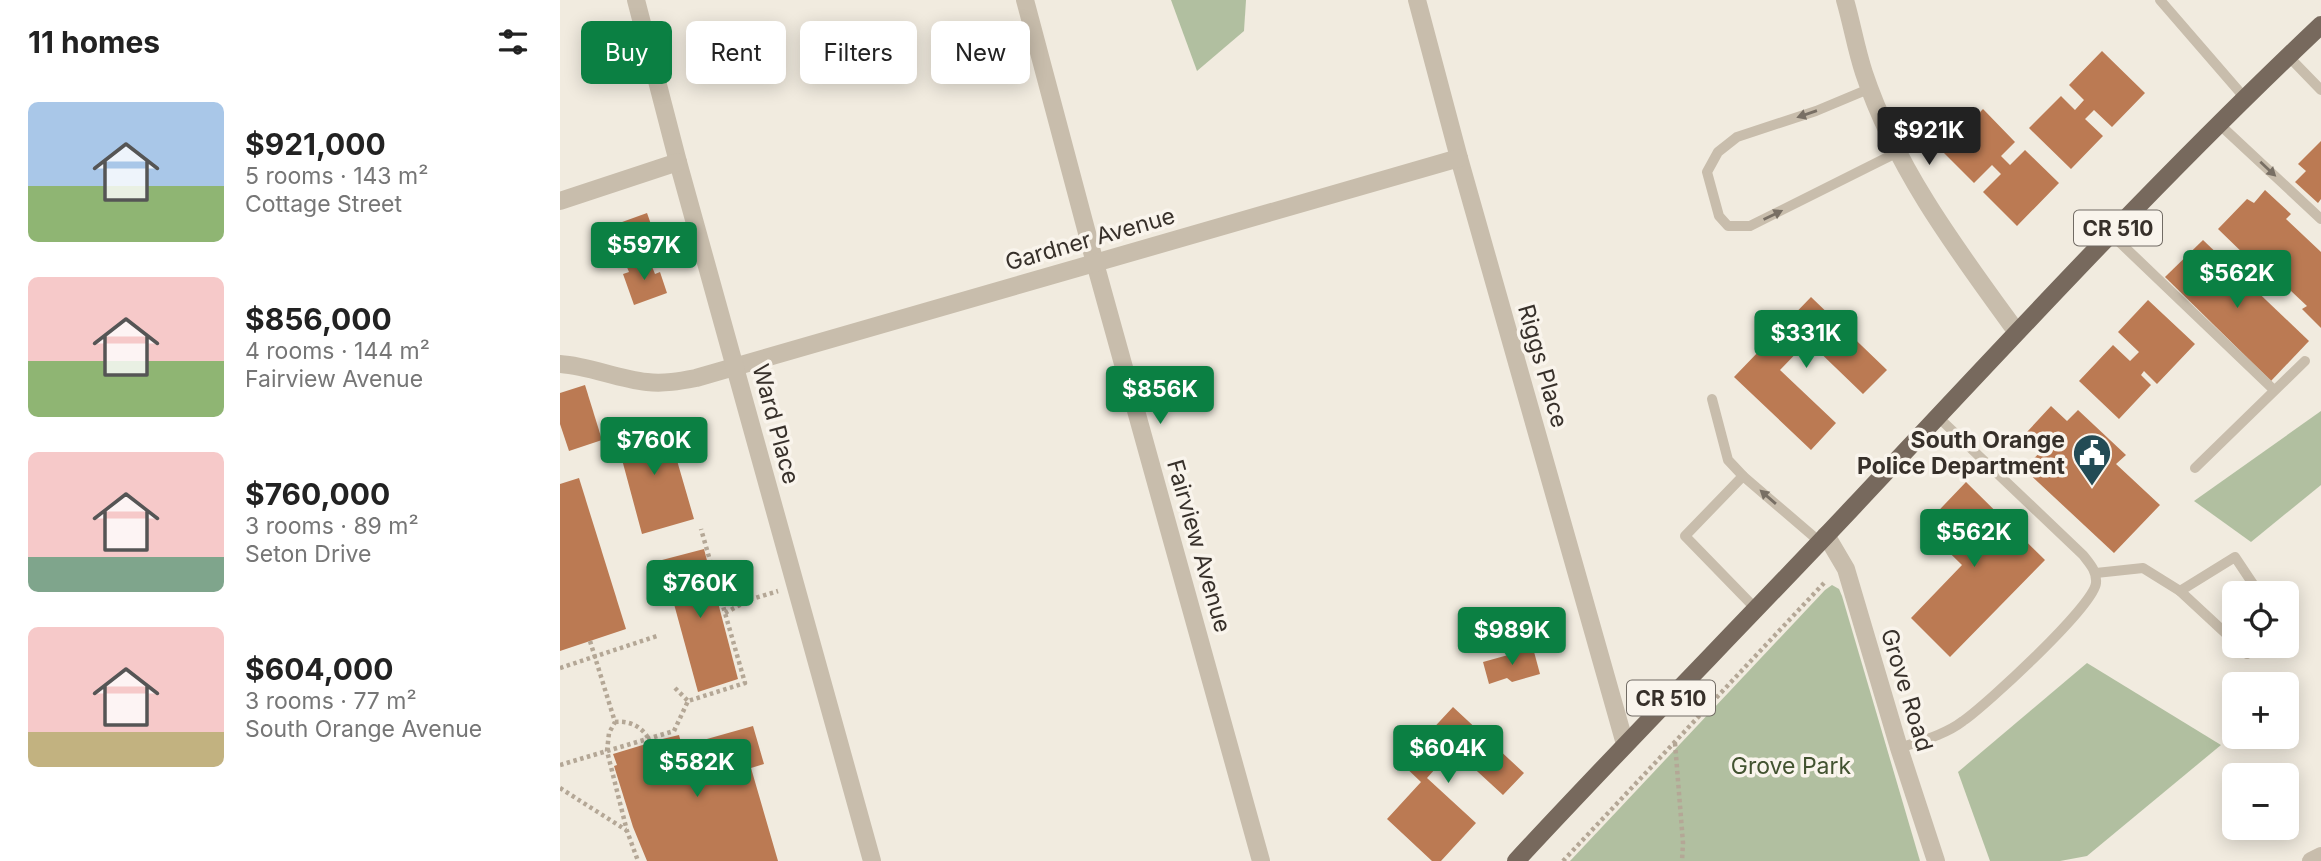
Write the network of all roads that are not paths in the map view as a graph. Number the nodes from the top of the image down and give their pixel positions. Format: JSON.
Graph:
{"nodes":[{"id":1,"x":636,"y":0,"type":"edge"},
{"id":2,"x":1025,"y":0,"type":"edge"},
{"id":3,"x":1417,"y":0,"type":"edge"},
{"id":4,"x":1845,"y":0,"type":"edge"},
{"id":5,"x":2160,"y":0,"type":"edge"},
{"id":6,"x":2321,"y":25,"type":"edge"},
{"id":7,"x":2288,"y":56,"type":"junction"},
{"id":8,"x":1871,"y":88,"type":"junction"},
{"id":9,"x":2321,"y":90,"type":"edge"},
{"id":10,"x":2245,"y":97,"type":"junction"},
{"id":11,"x":2218,"y":123,"type":"junction"},
{"id":12,"x":1898,"y":152,"type":"junction"},
{"id":13,"x":1459,"y":158,"type":"junction"},
{"id":14,"x":678,"y":162,"type":"junction"},
{"id":15,"x":560,"y":201,"type":"edge"},
{"id":16,"x":2321,"y":219,"type":"edge"},
{"id":17,"x":2112,"y":234,"type":"junction"},
{"id":18,"x":1095,"y":263,"type":"junction"},
{"id":19,"x":2016,"y":331,"type":"junction"},
{"id":20,"x":2305,"y":361,"type":"dead end"},
{"id":21,"x":560,"y":364,"type":"edge"},
{"id":22,"x":735,"y":366,"type":"junction"},
{"id":23,"x":2274,"y":390,"type":"junction"},
{"id":24,"x":1712,"y":399,"type":"dead end"},
{"id":25,"x":1938,"y":417,"type":"junction"},
{"id":26,"x":2194,"y":468,"type":"dead end"},
{"id":27,"x":1743,"y":476,"type":"junction"},
{"id":28,"x":1823,"y":539,"type":"junction"},
{"id":29,"x":2096,"y":573,"type":"junction"},
{"id":30,"x":2251,"y":581,"type":"edge"},
{"id":31,"x":2180,"y":592,"type":"junction"},
{"id":32,"x":1756,"y":609,"type":"junction"},
{"id":33,"x":2222,"y":630,"type":"edge"},
{"id":34,"x":1625,"y":744,"type":"junction"},
{"id":35,"x":1899,"y":748,"type":"junction"},
{"id":36,"x":2321,"y":856,"type":"edge"},
{"id":37,"x":872,"y":861,"type":"edge"},
{"id":38,"x":1261,"y":861,"type":"edge"},
{"id":39,"x":1516,"y":861,"type":"edge"},
{"id":40,"x":1936,"y":861,"type":"edge"},
{"id":41,"x":2311,"y":861,"type":"edge"}],
"edges":[{"from":1,"to":14,"type":"street","name":"Ward Place"},
{"from":2,"to":18,"type":"street","name":"Fairview Avenue"},
{"from":3,"to":13,"type":"street","name":"Riggs Place"},
{"from":4,"to":8,"type":"street"},
{"from":5,"to":10,"type":"lane"},
{"from":6,"to":7,"type":"main road","number":"CR 510"},
{"from":7,"to":9,"type":"lane"},
{"from":7,"to":10,"type":"main road","number":"CR 510"},
{"from":8,"to":12,"type":"street"},
{"from":8,"to":12,"type":"lane","one_way":true},
{"from":10,"to":11,"type":"main road","number":"CR 510"},
{"from":11,"to":16,"type":"lane","one_way":true},
{"from":11,"to":17,"type":"main road","number":"CR 510"},
{"from":12,"to":19,"type":"street"},
{"from":13,"to":18,"type":"street","name":"Gardner Avenue"},
{"from":13,"to":34,"type":"street","name":"Riggs Place"},
{"from":14,"to":15,"type":"street"},
{"from":14,"to":22,"type":"street","name":"Ward Place"},
{"from":17,"to":19,"type":"main road","number":"CR 510"},
{"from":17,"to":23,"type":"lane"},
{"from":18,"to":22,"type":"street","name":"Gardner Avenue"},
{"from":18,"to":38,"type":"street","name":"Fairview Avenue"},
{"from":19,"to":25,"type":"main road","number":"CR 510"},
{"from":20,"to":23,"type":"lane"},
{"from":21,"to":22,"type":"street","name":"Gardner Avenue"},
{"from":22,"to":37,"type":"street","name":"Ward Place"},
{"from":23,"to":26,"type":"lane"},
{"from":24,"to":27,"type":"lane"},
{"from":25,"to":28,"type":"main road","number":"CR 510"},
{"from":25,"to":29,"type":"lane"},
{"from":28,"to":27,"type":"lane","one_way":true},
{"from":27,"to":32,"type":"lane"},
{"from":28,"to":32,"type":"main road","number":"CR 510"},
{"from":28,"to":35,"type":"street","name":"Grove Road"},
{"from":29,"to":31,"type":"lane"},
{"from":29,"to":35,"type":"lane"},
{"from":30,"to":31,"type":"lane"},
{"from":31,"to":33,"type":"lane"},
{"from":32,"to":34,"type":"main road","number":"CR 510"},
{"from":34,"to":39,"type":"main road","number":"CR 510"},
{"from":35,"to":40,"type":"street","name":"Grove Road"},
{"from":36,"to":41,"type":"street"}]}
